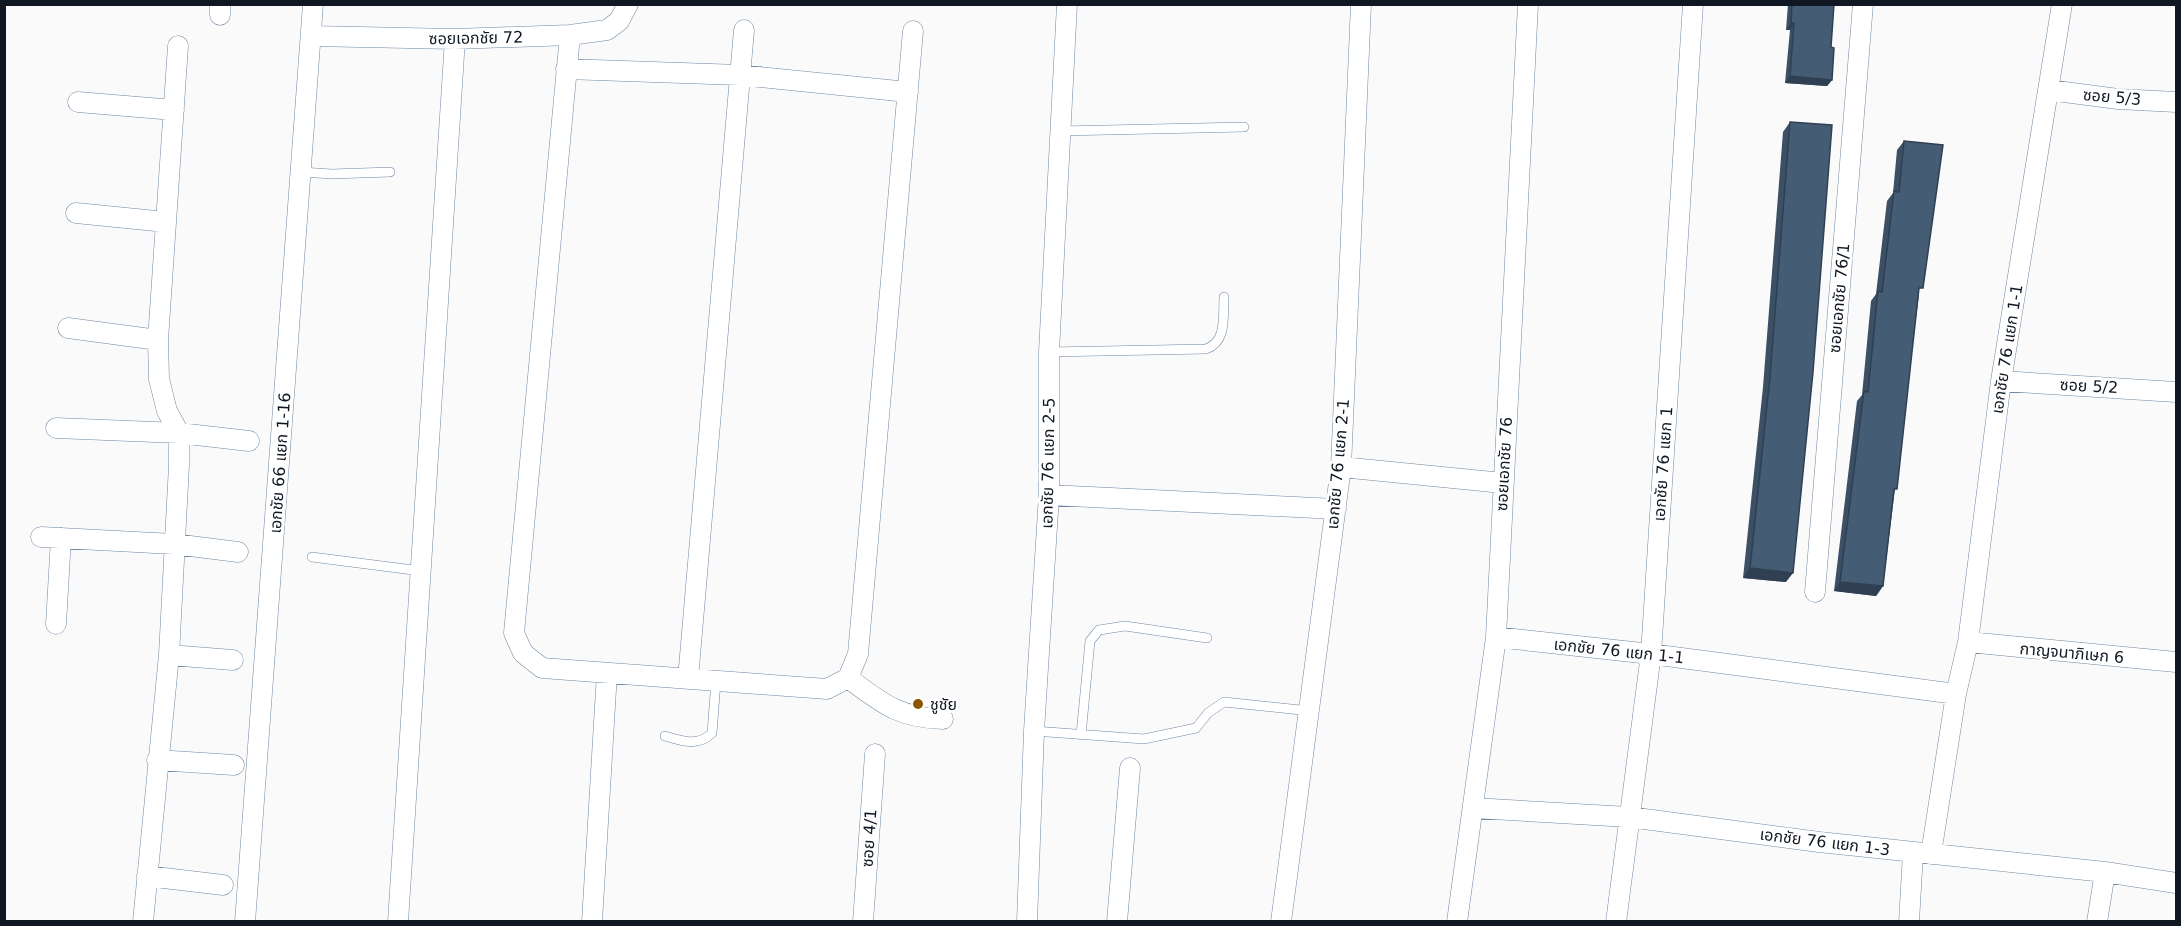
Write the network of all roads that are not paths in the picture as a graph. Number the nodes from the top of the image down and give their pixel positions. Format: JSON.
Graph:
{"nodes":[{"id":1,"x":313,"y":4,"type":"edge"},
{"id":2,"x":628,"y":4,"type":"edge"},
{"id":3,"x":1067,"y":4,"type":"edge"},
{"id":4,"x":1361,"y":4,"type":"edge"},
{"id":5,"x":1528,"y":4,"type":"edge"},
{"id":6,"x":1693,"y":4,"type":"edge"},
{"id":7,"x":1863,"y":4,"type":"edge"},
{"id":8,"x":2062,"y":4,"type":"edge"},
{"id":9,"x":744,"y":30,"type":"dead end"},
{"id":10,"x":913,"y":31,"type":"dead end"},
{"id":11,"x":570,"y":35,"type":"junction"},
{"id":12,"x":311,"y":36,"type":"junction"},
{"id":13,"x":455,"y":39,"type":"junction"},
{"id":14,"x":178,"y":46,"type":"dead end"},
{"id":15,"x":566,"y":69,"type":"junction"},
{"id":16,"x":740,"y":75,"type":"junction"},
{"id":17,"x":2049,"y":90,"type":"junction"},
{"id":18,"x":908,"y":92,"type":"junction"},
{"id":19,"x":78,"y":102,"type":"dead end"},
{"id":20,"x":2176,"y":102,"type":"edge"},
{"id":21,"x":174,"y":110,"type":"junction"},
{"id":22,"x":1244,"y":127,"type":"dead end"},
{"id":23,"x":1061,"y":131,"type":"junction"},
{"id":24,"x":301,"y":172,"type":"junction"},
{"id":25,"x":390,"y":172,"type":"dead end"},
{"id":26,"x":76,"y":213,"type":"dead end"},
{"id":27,"x":166,"y":222,"type":"junction"},
{"id":28,"x":1224,"y":297,"type":"dead end"},
{"id":29,"x":68,"y":328,"type":"dead end"},
{"id":30,"x":158,"y":340,"type":"junction"},
{"id":31,"x":1049,"y":352,"type":"junction"},
{"id":32,"x":2001,"y":381,"type":"junction"},
{"id":33,"x":2176,"y":392,"type":"edge"},
{"id":34,"x":56,"y":428,"type":"dead end"},
{"id":35,"x":179,"y":433,"type":"junction"},
{"id":36,"x":249,"y":441,"type":"dead end"},
{"id":37,"x":1341,"y":467,"type":"junction"},
{"id":38,"x":1503,"y":483,"type":"junction"},
{"id":39,"x":1049,"y":495,"type":"junction"},
{"id":40,"x":1336,"y":509,"type":"junction"},
{"id":41,"x":41,"y":537,"type":"dead end"},
{"id":42,"x":61,"y":538,"type":"junction"},
{"id":43,"x":174,"y":544,"type":"junction"},
{"id":44,"x":238,"y":552,"type":"dead end"},
{"id":45,"x":312,"y":558,"type":"dead end"},
{"id":46,"x":421,"y":571,"type":"junction"},
{"id":47,"x":1815,"y":592,"type":"dead end"},
{"id":48,"x":56,"y":624,"type":"dead end"},
{"id":49,"x":1496,"y":638,"type":"junction"},
{"id":50,"x":1207,"y":639,"type":"dead end"},
{"id":51,"x":1968,"y":642,"type":"junction"},
{"id":52,"x":1651,"y":654,"type":"junction"},
{"id":53,"x":169,"y":655,"type":"junction"},
{"id":54,"x":233,"y":660,"type":"dead end"},
{"id":55,"x":2176,"y":662,"type":"edge"},
{"id":56,"x":607,"y":672,"type":"junction"},
{"id":57,"x":848,"y":678,"type":"junction"},
{"id":58,"x":688,"y":679,"type":"junction"},
{"id":59,"x":716,"y":681,"type":"junction"},
{"id":60,"x":1956,"y":694,"type":"junction"},
{"id":61,"x":1310,"y":711,"type":"junction"},
{"id":62,"x":943,"y":719,"type":"dead end"},
{"id":63,"x":1034,"y":732,"type":"junction"},
{"id":64,"x":1080,"y":735,"type":"junction"},
{"id":65,"x":665,"y":736,"type":"dead end"},
{"id":66,"x":875,"y":754,"type":"dead end"},
{"id":67,"x":157,"y":760,"type":"junction"},
{"id":68,"x":234,"y":765,"type":"dead end"},
{"id":69,"x":1130,"y":768,"type":"dead end"},
{"id":70,"x":1473,"y":808,"type":"junction"},
{"id":71,"x":1629,"y":817,"type":"junction"},
{"id":72,"x":1922,"y":853,"type":"junction"},
{"id":73,"x":2105,"y":872,"type":"junction"},
{"id":74,"x":147,"y":876,"type":"junction"},
{"id":75,"x":2176,"y":883,"type":"edge"},
{"id":76,"x":223,"y":885,"type":"dead end"},
{"id":77,"x":143,"y":921,"type":"edge"},
{"id":78,"x":245,"y":921,"type":"edge"},
{"id":79,"x":398,"y":921,"type":"edge"},
{"id":80,"x":592,"y":921,"type":"edge"},
{"id":81,"x":863,"y":921,"type":"edge"},
{"id":82,"x":1027,"y":921,"type":"edge"},
{"id":83,"x":1117,"y":921,"type":"edge"},
{"id":84,"x":1281,"y":921,"type":"edge"},
{"id":85,"x":1457,"y":921,"type":"edge"},
{"id":86,"x":1617,"y":921,"type":"edge"},
{"id":87,"x":1909,"y":921,"type":"edge"},
{"id":88,"x":2097,"y":921,"type":"edge"}],
"edges":[{"from":1,"to":12,"type":"street","name":"เอกชัย 66 แยก 1-16"},
{"from":2,"to":11,"type":"street","name":"ซอยเอกชัย 72"},
{"from":3,"to":23,"type":"street","name":"เอกชัย 76 แยก 2-5"},
{"from":4,"to":37,"type":"street","name":"เอกชัย 76 แยก 2-1"},
{"from":5,"to":38,"type":"street","name":"ซอยเอกชัย 76"},
{"from":6,"to":52,"type":"street","name":"เอกชัย 76 แยก 1"},
{"from":7,"to":47,"type":"street","name":"ซอยเอกชัย 76/1"},
{"from":8,"to":17,"type":"street","name":"เอกชัย 76 แยก 1-1"},
{"from":9,"to":16,"type":"street"},
{"from":10,"to":18,"type":"street"},
{"from":11,"to":13,"type":"street","name":"ซอยเอกชัย 72"},
{"from":11,"to":15,"type":"street"},
{"from":12,"to":13,"type":"street","name":"ซอยเอกชัย 72"},
{"from":12,"to":24,"type":"street","name":"เอกชัย 66 แยก 1-16"},
{"from":13,"to":46,"type":"street"},
{"from":14,"to":21,"type":"street"},
{"from":15,"to":16,"type":"street"},
{"from":15,"to":56,"type":"street"},
{"from":16,"to":18,"type":"street"},
{"from":16,"to":58,"type":"street"},
{"from":17,"to":20,"type":"street","name":"ซอย 5/3"},
{"from":17,"to":32,"type":"street","name":"เอกชัย 76 แยก 1-1"},
{"from":18,"to":57,"type":"street"},
{"from":19,"to":21,"type":"street"},
{"from":21,"to":27,"type":"street"},
{"from":22,"to":23,"type":"lane"},
{"from":23,"to":31,"type":"street","name":"เอกชัย 76 แยก 2-5"},
{"from":24,"to":25,"type":"lane"},
{"from":24,"to":78,"type":"street","name":"เอกชัย 66 แยก 1-16"},
{"from":26,"to":27,"type":"street"},
{"from":27,"to":30,"type":"street"},
{"from":28,"to":31,"type":"lane"},
{"from":29,"to":30,"type":"street"},
{"from":30,"to":35,"type":"street"},
{"from":31,"to":39,"type":"street","name":"เอกชัย 76 แยก 2-5"},
{"from":32,"to":33,"type":"street","name":"ซอย 5/2"},
{"from":32,"to":51,"type":"street","name":"เอกชัย 76 แยก 1-1"},
{"from":34,"to":35,"type":"street"},
{"from":35,"to":36,"type":"street"},
{"from":35,"to":43,"type":"street"},
{"from":37,"to":38,"type":"street"},
{"from":37,"to":40,"type":"street","name":"เอกชัย 76 แยก 2-1"},
{"from":38,"to":49,"type":"street","name":"ซอยเอกชัย 76"},
{"from":39,"to":40,"type":"street"},
{"from":39,"to":63,"type":"street","name":"เอกชัย 76 แยก 2-5"},
{"from":40,"to":61,"type":"street","name":"เอกชัย 76 แยก 2-1"},
{"from":41,"to":42,"type":"street"},
{"from":42,"to":43,"type":"street"},
{"from":42,"to":48,"type":"street"},
{"from":43,"to":44,"type":"street"},
{"from":43,"to":53,"type":"street"},
{"from":45,"to":46,"type":"lane"},
{"from":46,"to":79,"type":"street"},
{"from":49,"to":52,"type":"street","name":"เอกชัย 76 แยก 1-1"},
{"from":49,"to":70,"type":"street","name":"ซอยเอกชัย 76"},
{"from":50,"to":64,"type":"lane"},
{"from":51,"to":55,"type":"street","name":"กาญจนาภิเษก 6"},
{"from":51,"to":60,"type":"street","name":"เอกชัย 76 แยก 1-1"},
{"from":52,"to":60,"type":"street","name":"เอกชัย 76 แยก 1-1"},
{"from":52,"to":71,"type":"street","name":"เอกชัย 76 แยก 1"},
{"from":53,"to":54,"type":"street"},
{"from":53,"to":67,"type":"street"},
{"from":56,"to":58,"type":"street"},
{"from":56,"to":80,"type":"street"},
{"from":57,"to":59,"type":"street"},
{"from":57,"to":62,"type":"street"},
{"from":58,"to":59,"type":"street"},
{"from":59,"to":65,"type":"lane"},
{"from":60,"to":72,"type":"street","name":"เอกชัย 76 แยก 1-1"},
{"from":61,"to":64,"type":"lane"},
{"from":61,"to":84,"type":"street","name":"เอกชัย 76 แยก 2-1"},
{"from":63,"to":64,"type":"lane"},
{"from":63,"to":82,"type":"street","name":"เอกชัย 76 แยก 2-5"},
{"from":66,"to":81,"type":"street","name":"ซอย 4/1"},
{"from":67,"to":68,"type":"street"},
{"from":67,"to":74,"type":"street"},
{"from":69,"to":83,"type":"street"},
{"from":70,"to":71,"type":"street","name":"เอกชัย 76 แยก 1-3"},
{"from":70,"to":85,"type":"street","name":"ซอยเอกชัย 76"},
{"from":71,"to":72,"type":"street","name":"เอกชัย 76 แยก 1-3"},
{"from":71,"to":86,"type":"street","name":"เอกชัย 76 แยก 1"},
{"from":72,"to":73,"type":"street","name":"เอกชัย 76 แยก 1-3"},
{"from":72,"to":87,"type":"street","name":"เอกชัย 76 แยก 1-1"},
{"from":73,"to":75,"type":"street","name":"เอกชัย 76 แยก 1-3"},
{"from":73,"to":88,"type":"street"},
{"from":74,"to":76,"type":"street"},
{"from":74,"to":77,"type":"street"}]}
